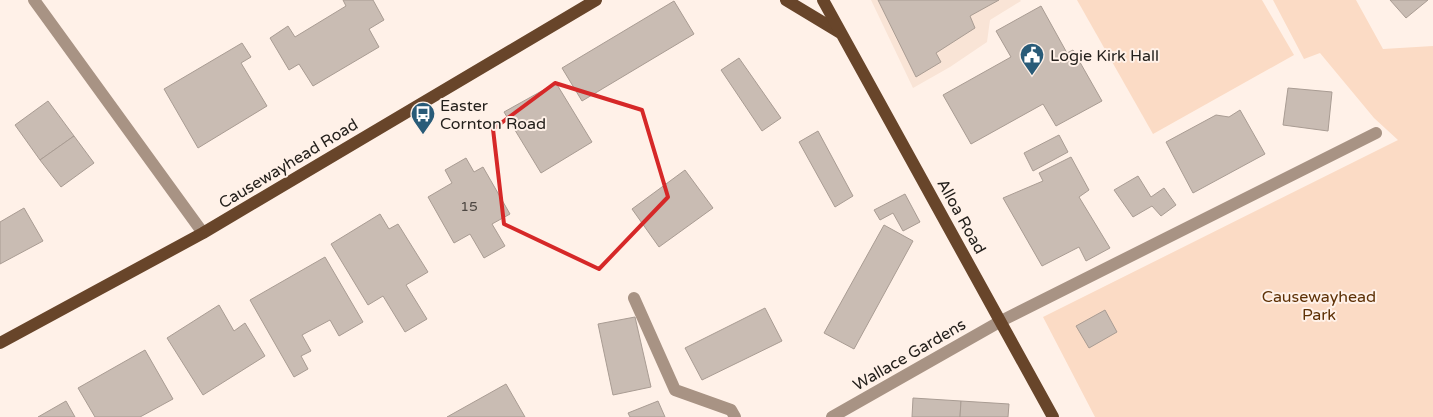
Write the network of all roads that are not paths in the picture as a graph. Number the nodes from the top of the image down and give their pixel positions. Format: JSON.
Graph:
{"nodes":[{"id":1,"x":34,"y":0,"type":"edge"},
{"id":2,"x":786,"y":0,"type":"edge"},
{"id":3,"x":823,"y":0,"type":"edge"},
{"id":4,"x":593,"y":2,"type":"edge"},
{"id":5,"x":839,"y":32,"type":"junction"},
{"id":6,"x":1376,"y":132,"type":"dead end"},
{"id":7,"x":203,"y":233,"type":"junction"},
{"id":8,"x":634,"y":298,"type":"dead end"},
{"id":9,"x":1001,"y":320,"type":"junction"},
{"id":10,"x":0,"y":343,"type":"edge"},
{"id":11,"x":735,"y":417,"type":"edge"},
{"id":12,"x":832,"y":417,"type":"edge"},
{"id":13,"x":1053,"y":417,"type":"edge"}],
"edges":[{"from":1,"to":7,"type":"street"},
{"from":2,"to":5,"type":"main road","name":"Alloa Road"},
{"from":3,"to":5,"type":"main road","name":"Alloa Road"},
{"from":4,"to":7,"type":"main road","name":"Causewayhead Road"},
{"from":5,"to":9,"type":"main road","name":"Alloa Road"},
{"from":6,"to":9,"type":"street","name":"Wallace Gardens"},
{"from":7,"to":10,"type":"main road","name":"Causewayhead Road"},
{"from":8,"to":11,"type":"street"},
{"from":9,"to":12,"type":"street","name":"Wallace Gardens"},
{"from":9,"to":13,"type":"main road","name":"Alloa Road"}]}
